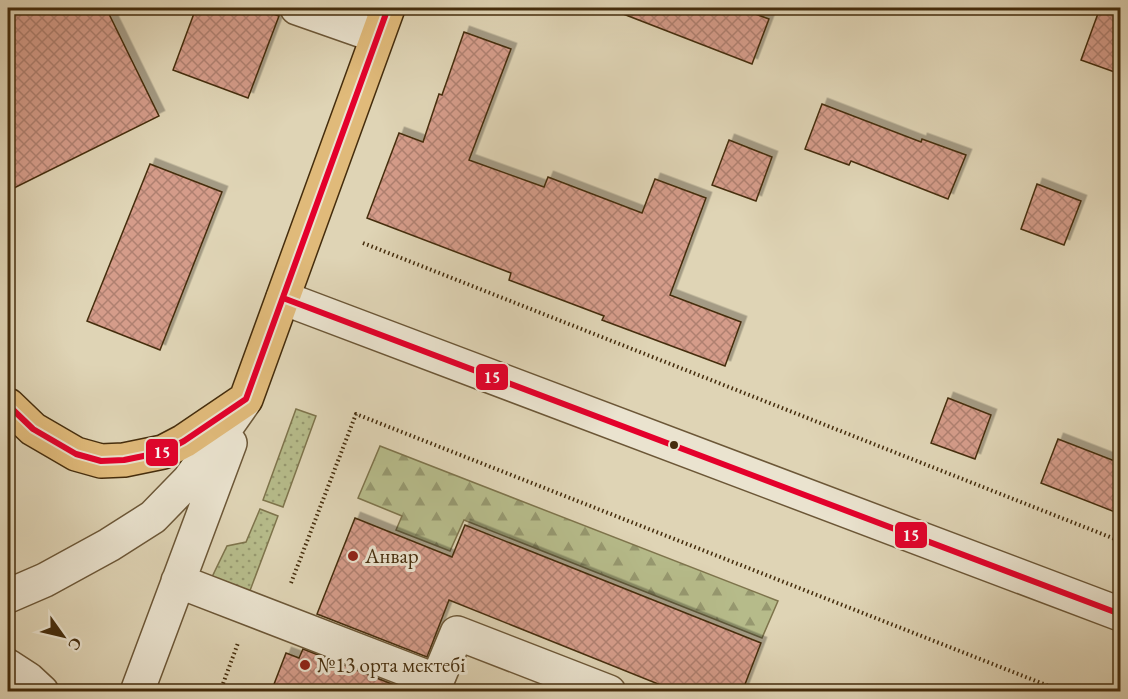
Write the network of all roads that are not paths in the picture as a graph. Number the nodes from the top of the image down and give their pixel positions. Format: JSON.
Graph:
{"nodes":[{"id":1,"x":297,"y":8,"type":"edge"},
{"id":2,"x":382,"y":22,"type":"edge"},
{"id":3,"x":283,"y":297,"type":"junction"},
{"id":4,"x":246,"y":399,"type":"junction"},
{"id":5,"x":8,"y":405,"type":"edge"},
{"id":6,"x":178,"y":581,"type":"junction"},
{"id":7,"x":8,"y":596,"type":"edge"},
{"id":8,"x":1120,"y":614,"type":"edge"},
{"id":9,"x":8,"y":666,"type":"edge"},
{"id":10,"x":42,"y":692,"type":"edge"},
{"id":11,"x":137,"y":692,"type":"edge"},
{"id":12,"x":609,"y":692,"type":"edge"}],
"edges":[{"from":1,"to":2,"type":"street"},
{"from":2,"to":3,"type":"main road"},
{"from":3,"to":4,"type":"main road"},
{"from":3,"to":8,"type":"street"},
{"from":4,"to":5,"type":"main road"},
{"from":4,"to":6,"type":"street"},
{"from":4,"to":7,"type":"street"},
{"from":6,"to":11,"type":"street"},
{"from":6,"to":12,"type":"street"},
{"from":9,"to":10,"type":"street"}]}
